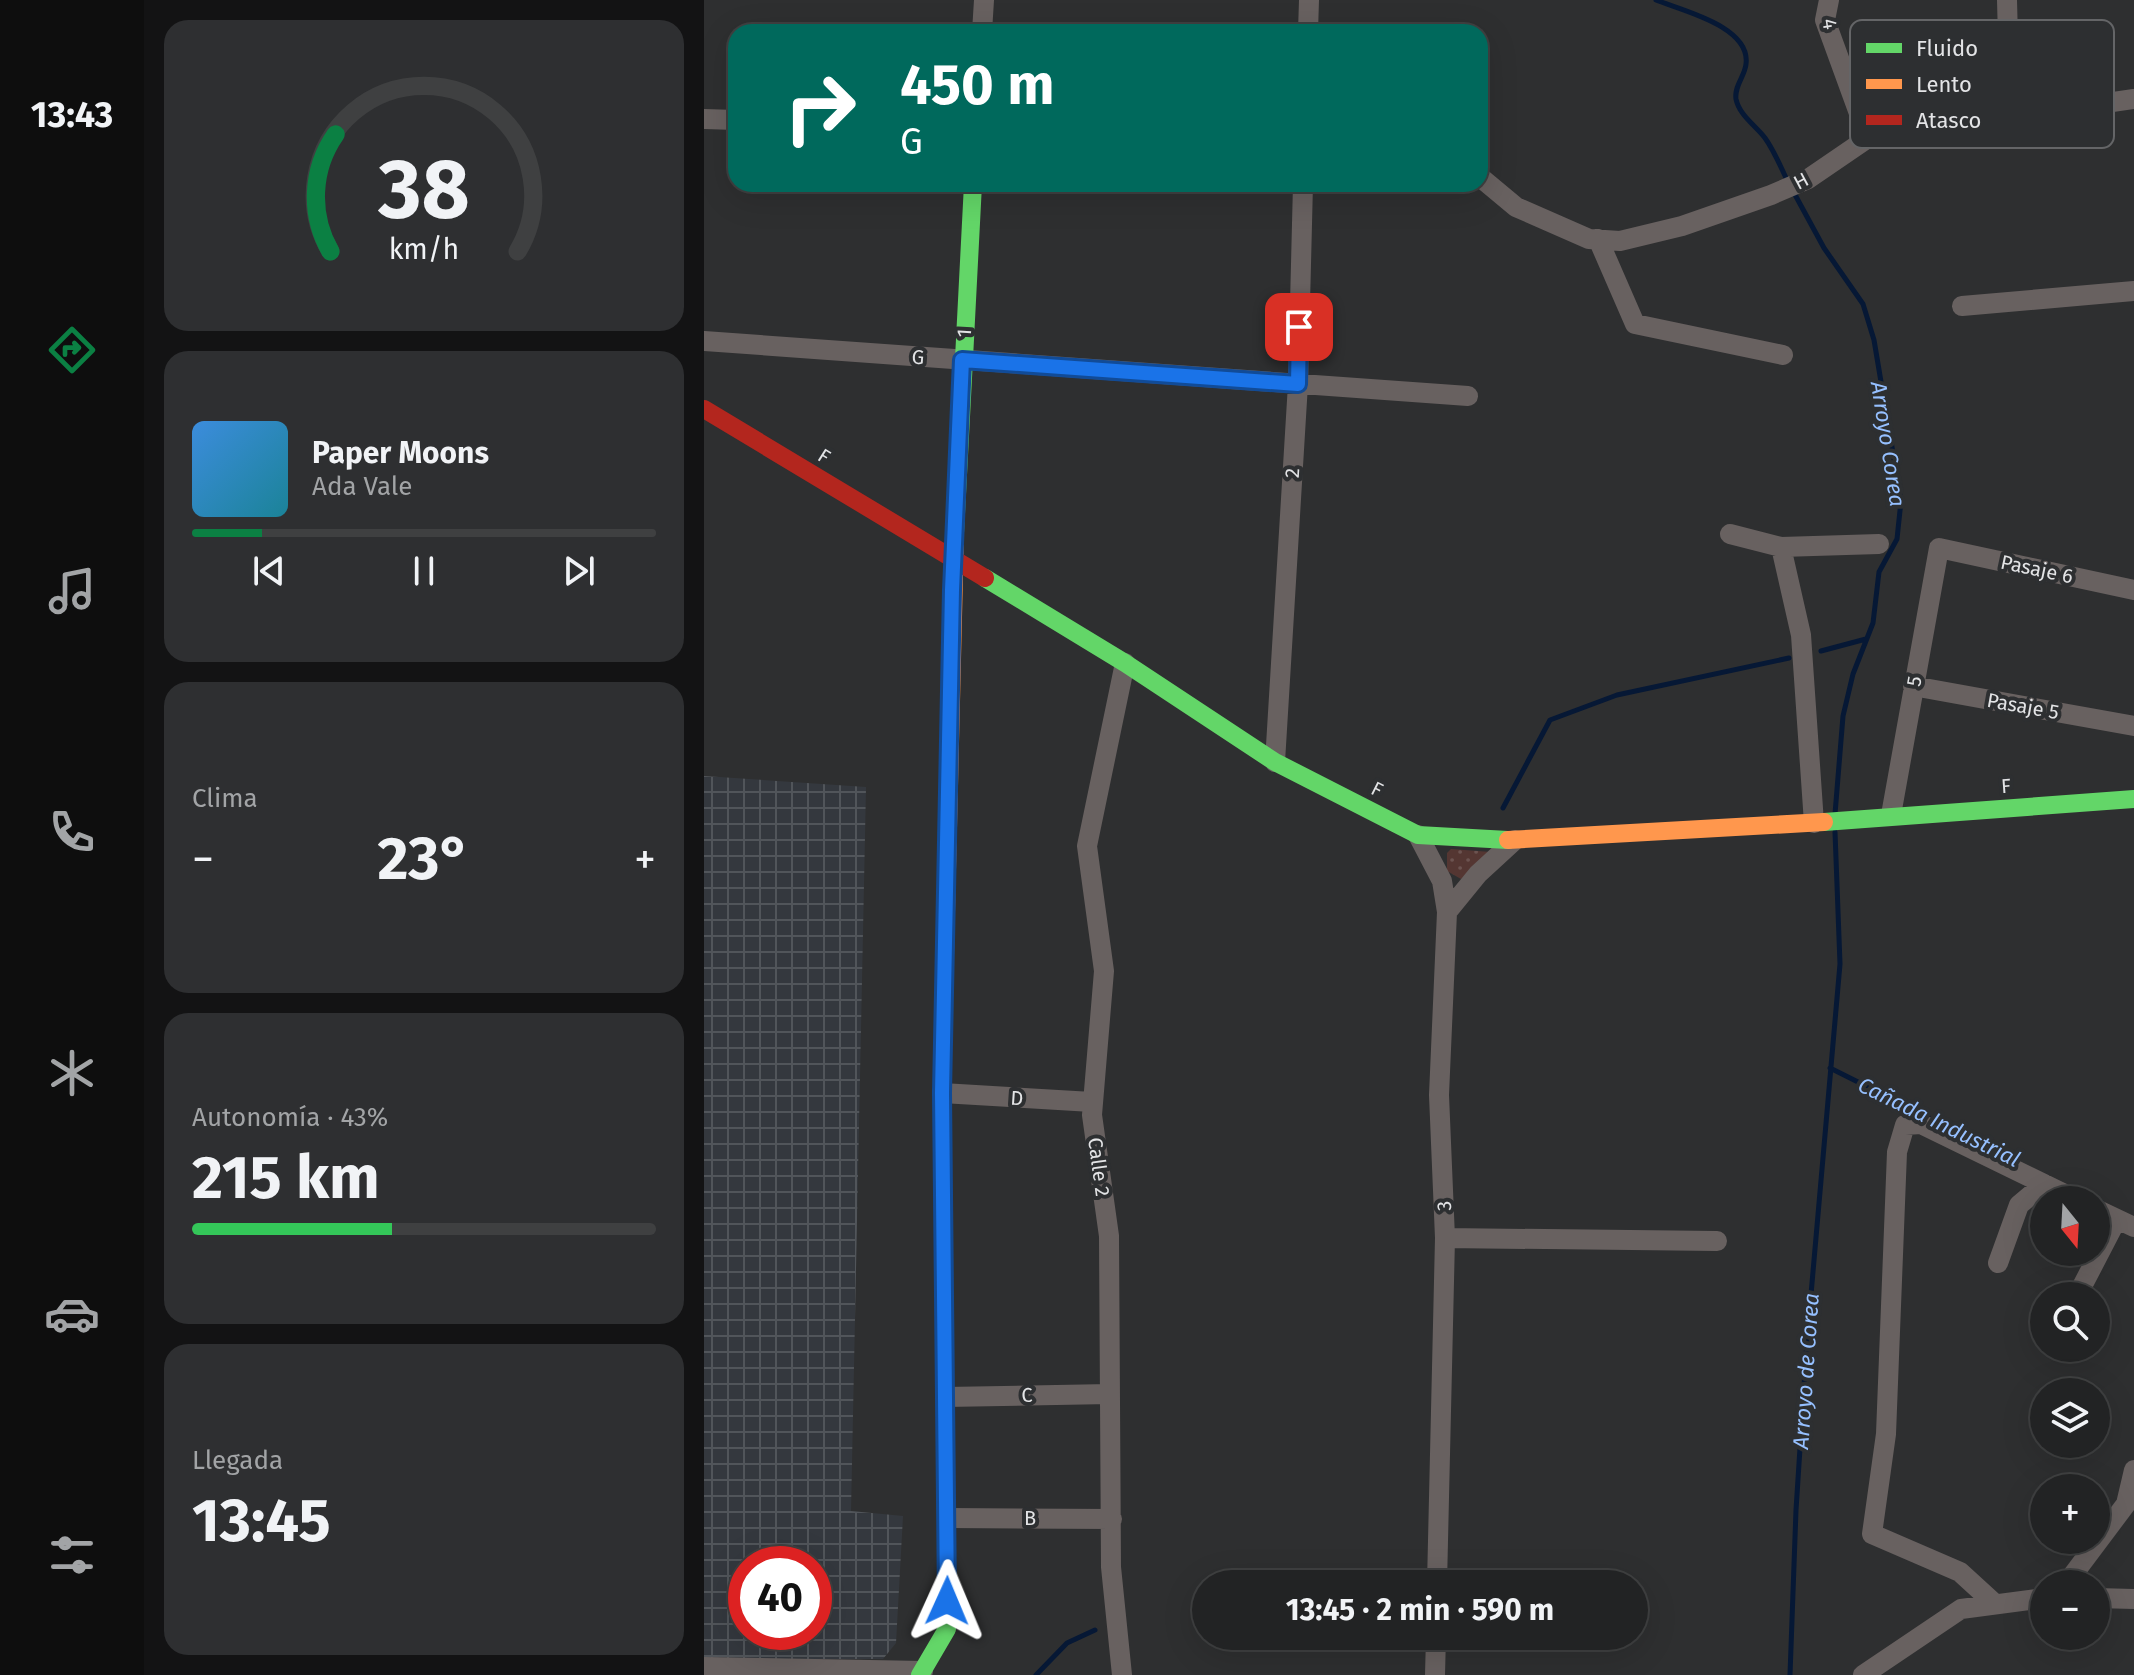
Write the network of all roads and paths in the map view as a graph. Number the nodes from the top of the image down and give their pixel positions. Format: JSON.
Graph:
{"nodes":[{"id":1,"x":984,"y":0,"type":"edge"},
{"id":2,"x":1309,"y":0,"type":"edge"},
{"id":3,"x":1829,"y":0,"type":"edge"},
{"id":4,"x":2007,"y":0,"type":"edge"},
{"id":5,"x":2008,"y":20,"type":"edge"},
{"id":6,"x":982,"y":24,"type":"edge"},
{"id":7,"x":1308,"y":24,"type":"edge"},
{"id":8,"x":1850,"y":89,"type":"edge"},
{"id":9,"x":2134,"y":99,"type":"edge"},
{"id":10,"x":2114,"y":102,"type":"edge"},
{"id":11,"x":704,"y":119,"type":"edge"},
{"id":12,"x":728,"y":120,"type":"edge"},
{"id":13,"x":1853,"y":148,"type":"edge"},
{"id":14,"x":1488,"y":184,"type":"edge"},
{"id":15,"x":972,"y":192,"type":"edge"},
{"id":16,"x":1303,"y":192,"type":"edge"},
{"id":17,"x":1598,"y":239,"type":"junction"},
{"id":18,"x":2134,"y":291,"type":"edge"},
{"id":19,"x":1962,"y":306,"type":"dead end"},
{"id":20,"x":704,"y":341,"type":"edge"},
{"id":21,"x":1783,"y":355,"type":"dead end"},
{"id":22,"x":962,"y":360,"type":"junction"},
{"id":23,"x":1298,"y":384,"type":"junction"},
{"id":24,"x":1468,"y":396,"type":"dead end"},
{"id":25,"x":704,"y":409,"type":"edge"},
{"id":26,"x":1730,"y":534,"type":"dead end"},
{"id":27,"x":1879,"y":544,"type":"dead end"},
{"id":28,"x":1781,"y":547,"type":"junction"},
{"id":29,"x":1939,"y":548,"type":"joint"},
{"id":30,"x":953,"y":562,"type":"junction"},
{"id":31,"x":2134,"y":590,"type":"edge"},
{"id":32,"x":1125,"y":663,"type":"junction"},
{"id":33,"x":1913,"y":686,"type":"junction"},
{"id":34,"x":2134,"y":726,"type":"edge"},
{"id":35,"x":1275,"y":762,"type":"junction"},
{"id":36,"x":2134,"y":799,"type":"edge"},
{"id":37,"x":1891,"y":815,"type":"junction"},
{"id":38,"x":1814,"y":823,"type":"junction"},
{"id":39,"x":1418,"y":835,"type":"junction"},
{"id":40,"x":1515,"y":840,"type":"junction"},
{"id":41,"x":1447,"y":912,"type":"junction"},
{"id":42,"x":942,"y":1093,"type":"junction"},
{"id":43,"x":1092,"y":1102,"type":"junction"},
{"id":44,"x":2044,"y":1184,"type":"junction"},
{"id":45,"x":2048,"y":1186,"type":"edge"},
{"id":46,"x":2126,"y":1223,"type":"edge"},
{"id":47,"x":1445,"y":1238,"type":"junction"},
{"id":48,"x":1717,"y":1241,"type":"dead end"},
{"id":49,"x":1998,"y":1263,"type":"dead end"},
{"id":50,"x":2086,"y":1282,"type":"edge"},
{"id":51,"x":1110,"y":1394,"type":"junction"},
{"id":52,"x":945,"y":1397,"type":"junction"},
{"id":53,"x":2134,"y":1470,"type":"edge"},
{"id":54,"x":948,"y":1518,"type":"junction"},
{"id":55,"x":1112,"y":1519,"type":"junction"},
{"id":56,"x":1437,"y":1570,"type":"edge"},
{"id":57,"x":2076,"y":1570,"type":"edge"},
{"id":58,"x":2110,"y":1598,"type":"edge"},
{"id":59,"x":2134,"y":1599,"type":"edge"},
{"id":60,"x":2030,"y":1600,"type":"edge"},
{"id":61,"x":1995,"y":1604,"type":"junction"},
{"id":62,"x":1436,"y":1650,"type":"edge"},
{"id":63,"x":704,"y":1667,"type":"edge"},
{"id":64,"x":922,"y":1673,"type":"edge"},
{"id":65,"x":1122,"y":1675,"type":"edge"},
{"id":66,"x":1435,"y":1675,"type":"edge"},
{"id":67,"x":1863,"y":1675,"type":"edge"}],
"edges":[{"from":1,"to":6,"type":"street"},
{"from":2,"to":7,"type":"street"},
{"from":3,"to":8,"type":"street","name":"4"},
{"from":4,"to":5,"type":"street"},
{"from":9,"to":10,"type":"street","name":"H"},
{"from":11,"to":12,"type":"street"},
{"from":13,"to":17,"type":"street","name":"H"},
{"from":14,"to":17,"type":"street","name":"H"},
{"from":15,"to":22,"type":"street","name":"1"},
{"from":16,"to":23,"type":"street","name":"2"},
{"from":17,"to":21,"type":"street"},
{"from":18,"to":19,"type":"street"},
{"from":20,"to":22,"type":"street","name":"G"},
{"from":22,"to":23,"type":"street","name":"G"},
{"from":22,"to":30,"type":"street","name":"1"},
{"from":23,"to":24,"type":"street","name":"G"},
{"from":23,"to":35,"type":"street","name":"2"},
{"from":25,"to":30,"type":"street","name":"F"},
{"from":26,"to":28,"type":"street"},
{"from":27,"to":28,"type":"street"},
{"from":28,"to":38,"type":"street"},
{"from":29,"to":31,"type":"street","name":"Pasaje 6"},
{"from":29,"to":33,"type":"street","name":"5"},
{"from":30,"to":32,"type":"street","name":"F"},
{"from":30,"to":42,"type":"street","name":"1"},
{"from":32,"to":35,"type":"street","name":"F"},
{"from":32,"to":43,"type":"street","name":"Calle 2"},
{"from":33,"to":34,"type":"street","name":"Pasaje 5"},
{"from":33,"to":37,"type":"street","name":"5"},
{"from":35,"to":39,"type":"street","name":"F"},
{"from":36,"to":37,"type":"street","name":"F"},
{"from":37,"to":38,"type":"street","name":"F"},
{"from":38,"to":40,"type":"street","name":"F"},
{"from":39,"to":40,"type":"street","name":"F"},
{"from":39,"to":41,"type":"street","name":"3"},
{"from":40,"to":41,"type":"street"},
{"from":41,"to":47,"type":"street","name":"3"},
{"from":42,"to":43,"type":"street","name":"D"},
{"from":42,"to":52,"type":"street","name":"1"},
{"from":43,"to":51,"type":"street","name":"Calle 2"},
{"from":44,"to":45,"type":"street"},
{"from":44,"to":49,"type":"street"},
{"from":44,"to":61,"type":"street"},
{"from":46,"to":50,"type":"street"},
{"from":47,"to":48,"type":"street"},
{"from":47,"to":56,"type":"street","name":"3"},
{"from":51,"to":52,"type":"street","name":"C"},
{"from":51,"to":55,"type":"street","name":"Calle 2"},
{"from":52,"to":54,"type":"street","name":"1"},
{"from":53,"to":57,"type":"street"},
{"from":54,"to":55,"type":"street","name":"B"},
{"from":54,"to":64,"type":"street","name":"1"},
{"from":55,"to":65,"type":"street","name":"Calle 2"},
{"from":58,"to":59,"type":"street"},
{"from":60,"to":61,"type":"street"},
{"from":61,"to":67,"type":"street"},
{"from":62,"to":66,"type":"street"},
{"from":63,"to":64,"type":"street"}]}
